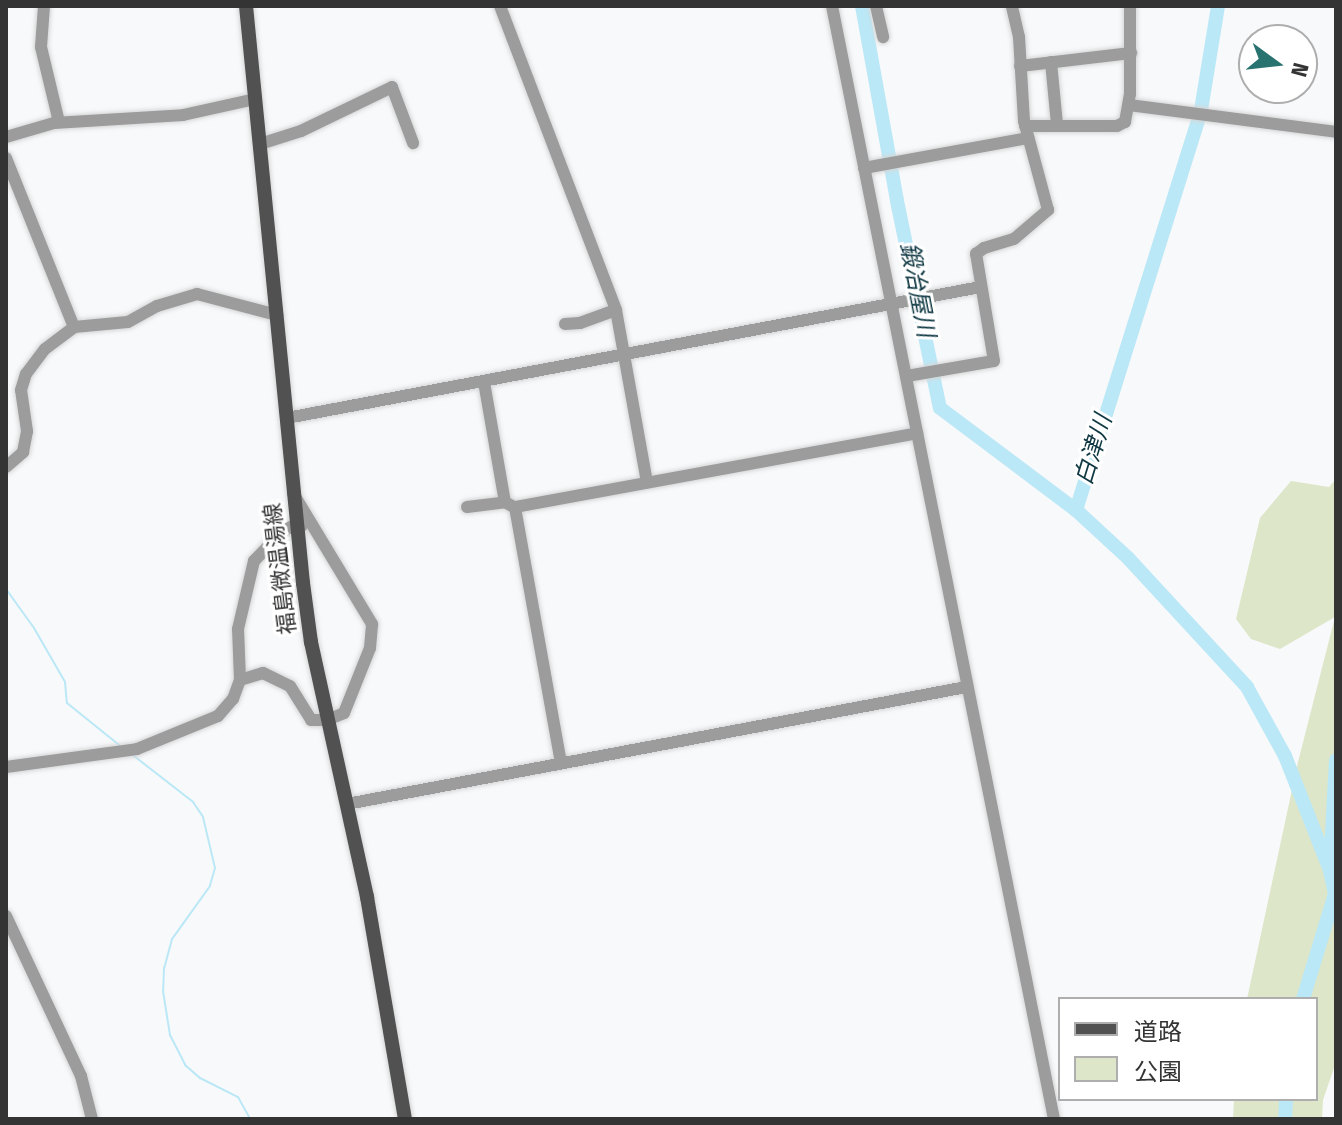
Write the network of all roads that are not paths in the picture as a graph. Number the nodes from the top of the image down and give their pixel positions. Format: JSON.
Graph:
{"nodes":[{"id":1,"x":44,"y":6,"type":"edge"},
{"id":2,"x":246,"y":6,"type":"edge"},
{"id":3,"x":500,"y":6,"type":"edge"},
{"id":4,"x":832,"y":6,"type":"edge"},
{"id":5,"x":876,"y":6,"type":"edge"},
{"id":6,"x":1012,"y":6,"type":"edge"},
{"id":7,"x":1130,"y":6,"type":"edge"},
{"id":8,"x":883,"y":37,"type":"dead end"},
{"id":9,"x":1131,"y":53,"type":"junction"},
{"id":10,"x":1051,"y":62,"type":"junction"},
{"id":11,"x":1020,"y":66,"type":"junction"},
{"id":12,"x":255,"y":99,"type":"junction"},
{"id":13,"x":1129,"y":105,"type":"junction"},
{"id":14,"x":59,"y":122,"type":"junction"},
{"id":15,"x":1057,"y":124,"type":"junction"},
{"id":16,"x":1026,"y":132,"type":"junction"},
{"id":17,"x":1336,"y":132,"type":"edge"},
{"id":18,"x":6,"y":137,"type":"edge"},
{"id":19,"x":413,"y":143,"type":"dead end"},
{"id":20,"x":260,"y":144,"type":"junction"},
{"id":21,"x":6,"y":158,"type":"edge"},
{"id":22,"x":864,"y":168,"type":"junction"},
{"id":23,"x":980,"y":287,"type":"junction"},
{"id":24,"x":892,"y":304,"type":"junction"},
{"id":25,"x":616,"y":310,"type":"junction"},
{"id":26,"x":277,"y":315,"type":"junction"},
{"id":27,"x":565,"y":324,"type":"dead end"},
{"id":28,"x":74,"y":327,"type":"junction"},
{"id":29,"x":624,"y":355,"type":"junction"},
{"id":30,"x":907,"y":376,"type":"junction"},
{"id":31,"x":484,"y":382,"type":"junction"},
{"id":32,"x":287,"y":418,"type":"junction"},
{"id":33,"x":917,"y":433,"type":"junction"},
{"id":34,"x":6,"y":467,"type":"edge"},
{"id":35,"x":647,"y":482,"type":"junction"},
{"id":36,"x":293,"y":493,"type":"junction"},
{"id":37,"x":510,"y":505,"type":"junction"},
{"id":38,"x":467,"y":507,"type":"dead end"},
{"id":39,"x":296,"y":524,"type":"junction"},
{"id":40,"x":314,"y":531,"type":"junction"},
{"id":41,"x":240,"y":680,"type":"junction"},
{"id":42,"x":966,"y":687,"type":"junction"},
{"id":43,"x":327,"y":720,"type":"junction"},
{"id":44,"x":561,"y":763,"type":"junction"},
{"id":45,"x":6,"y":767,"type":"edge"},
{"id":46,"x":347,"y":804,"type":"junction"},
{"id":47,"x":6,"y":916,"type":"edge"},
{"id":48,"x":92,"y":1119,"type":"edge"},
{"id":49,"x":405,"y":1119,"type":"edge"},
{"id":50,"x":1054,"y":1119,"type":"edge"}],
"edges":[{"from":1,"to":14,"type":"street"},
{"from":2,"to":12,"type":"main road","name":"福島微温湯線"},
{"from":3,"to":25,"type":"street"},
{"from":4,"to":22,"type":"street"},
{"from":5,"to":8,"type":"street"},
{"from":6,"to":11,"type":"street"},
{"from":7,"to":9,"type":"street"},
{"from":9,"to":10,"type":"street"},
{"from":9,"to":13,"type":"street"},
{"from":10,"to":11,"type":"street"},
{"from":10,"to":15,"type":"street"},
{"from":11,"to":16,"type":"street"},
{"from":12,"to":14,"type":"street"},
{"from":12,"to":20,"type":"main road","name":"福島微温湯線"},
{"from":13,"to":15,"type":"street"},
{"from":13,"to":17,"type":"street"},
{"from":14,"to":18,"type":"street"},
{"from":15,"to":16,"type":"street"},
{"from":16,"to":22,"type":"street"},
{"from":16,"to":23,"type":"street"},
{"from":19,"to":20,"type":"street"},
{"from":20,"to":26,"type":"main road","name":"福島微温湯線"},
{"from":21,"to":28,"type":"street"},
{"from":22,"to":24,"type":"street"},
{"from":23,"to":24,"type":"street"},
{"from":23,"to":30,"type":"street"},
{"from":24,"to":29,"type":"street"},
{"from":24,"to":30,"type":"street"},
{"from":25,"to":27,"type":"street"},
{"from":25,"to":29,"type":"street"},
{"from":26,"to":28,"type":"street"},
{"from":26,"to":32,"type":"main road","name":"福島微温湯線"},
{"from":28,"to":34,"type":"street"},
{"from":29,"to":31,"type":"street"},
{"from":29,"to":35,"type":"street"},
{"from":30,"to":33,"type":"street"},
{"from":31,"to":32,"type":"street"},
{"from":31,"to":37,"type":"street"},
{"from":32,"to":36,"type":"main road","name":"福島微温湯線"},
{"from":33,"to":35,"type":"street"},
{"from":33,"to":42,"type":"street"},
{"from":35,"to":37,"type":"street"},
{"from":36,"to":39,"type":"main road","name":"福島微温湯線"},
{"from":36,"to":40,"type":"street"},
{"from":37,"to":38,"type":"street"},
{"from":37,"to":44,"type":"street"},
{"from":39,"to":40,"type":"street"},
{"from":39,"to":41,"type":"street"},
{"from":39,"to":43,"type":"main road","name":"福島微温湯線"},
{"from":40,"to":43,"type":"street"},
{"from":41,"to":43,"type":"street"},
{"from":41,"to":45,"type":"street"},
{"from":42,"to":44,"type":"street"},
{"from":42,"to":50,"type":"street"},
{"from":43,"to":46,"type":"main road","name":"福島微温湯線"},
{"from":44,"to":46,"type":"street"},
{"from":46,"to":49,"type":"main road","name":"福島微温湯線"},
{"from":47,"to":48,"type":"street"}]}
